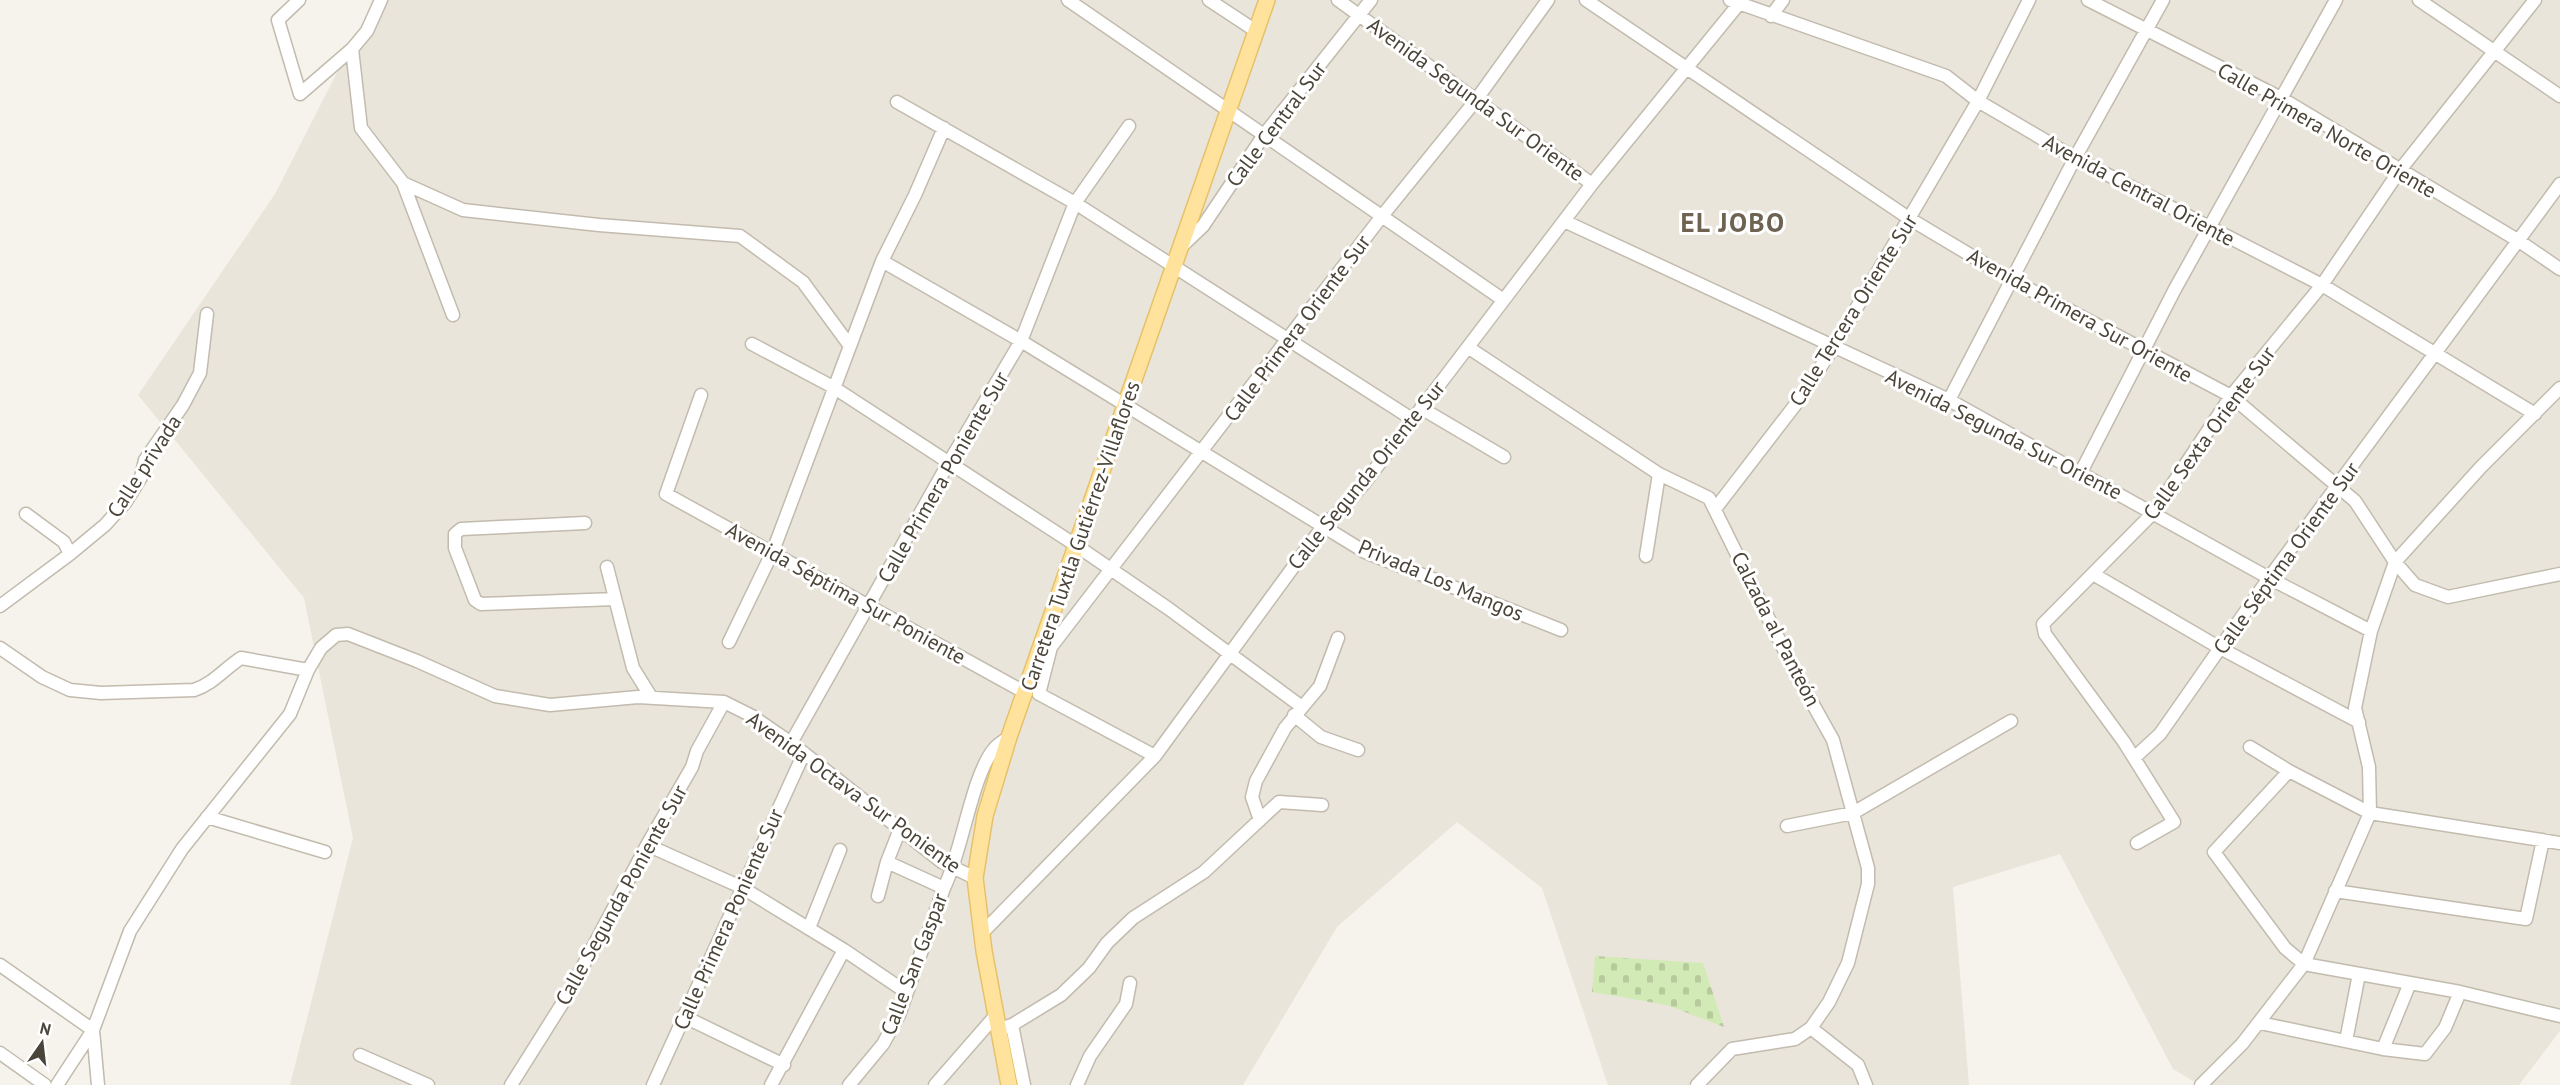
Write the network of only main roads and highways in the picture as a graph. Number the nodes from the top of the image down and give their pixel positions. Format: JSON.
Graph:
{"nodes":[{"id":1,"x":1267,"y":0,"type":"edge"},
{"id":2,"x":1009,"y":1085,"type":"edge"}],
"edges":[{"from":1,"to":2,"type":"main road","name":"Carretera Tuxtla Gutiérrez-Villaflores"}]}
